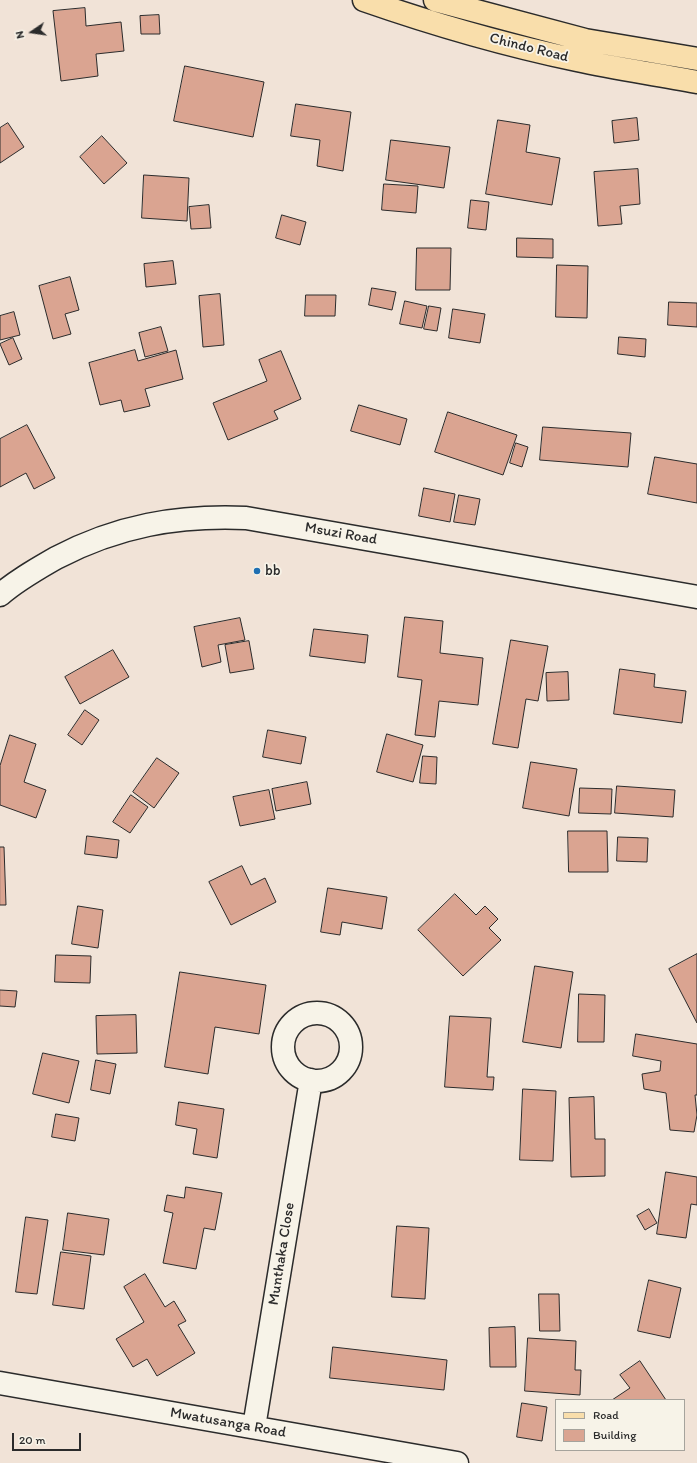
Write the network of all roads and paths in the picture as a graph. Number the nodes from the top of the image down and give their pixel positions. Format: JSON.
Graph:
{"nodes":[{"id":1,"x":364,"y":0,"type":"edge"},
{"id":2,"x":435,"y":0,"type":"edge"},
{"id":3,"x":462,"y":4,"type":"edge"},
{"id":4,"x":697,"y":59,"type":"edge"},
{"id":5,"x":697,"y":82,"type":"edge"},
{"id":6,"x":0,"y":595,"type":"edge"},
{"id":7,"x":697,"y":596,"type":"edge"},
{"id":8,"x":311,"y":1080,"type":"dead end"},
{"id":9,"x":0,"y":1384,"type":"edge"},
{"id":10,"x":254,"y":1427,"type":"junction"},
{"id":11,"x":457,"y":1463,"type":"edge"}],
"edges":[{"from":1,"to":5,"type":"main road","name":"Chindo Road"},
{"from":2,"to":3,"type":"main road","name":"Chindo Road"},
{"from":3,"to":4,"type":"main road","name":"Chindo Road"},
{"from":6,"to":7,"type":"street","name":"Msuzi Road"},
{"from":8,"to":10,"type":"street","name":"Munthaka Close"},
{"from":9,"to":10,"type":"street","name":"Mwatusanga Road"},
{"from":10,"to":11,"type":"street","name":"Mwatusanga Road"}]}
